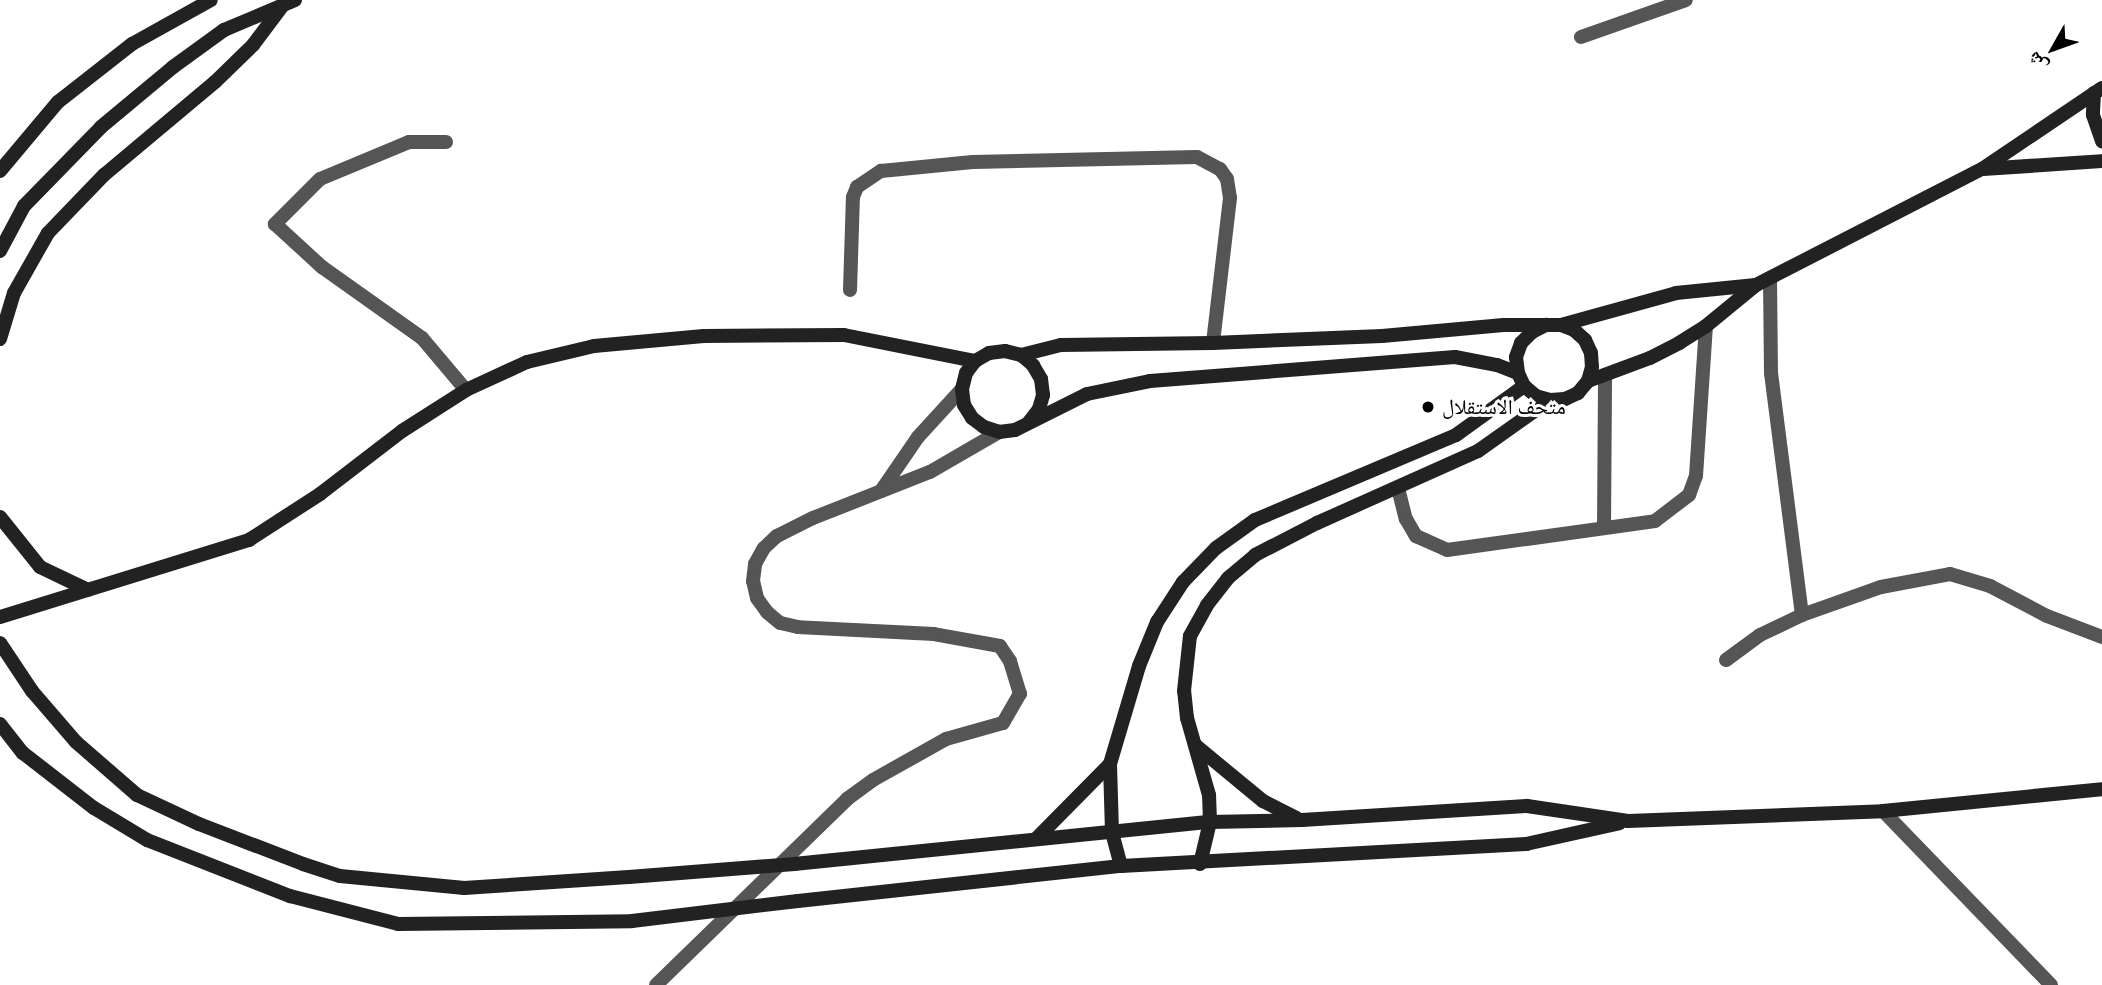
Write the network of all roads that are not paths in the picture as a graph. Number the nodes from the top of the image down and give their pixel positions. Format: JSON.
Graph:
{"nodes":[{"id":1,"x":211,"y":0,"type":"edge"},
{"id":2,"x":1686,"y":0,"type":"edge"},
{"id":3,"x":289,"y":3,"type":"edge"},
{"id":4,"x":1581,"y":37,"type":"dead end"},
{"id":5,"x":2098,"y":90,"type":"edge"},
{"id":6,"x":2102,"y":141,"type":"edge"},
{"id":7,"x":446,"y":142,"type":"dead end"},
{"id":8,"x":2102,"y":160,"type":"edge"},
{"id":9,"x":1982,"y":169,"type":"junction"},
{"id":10,"x":0,"y":171,"type":"edge"},
{"id":11,"x":0,"y":251,"type":"edge"},
{"id":12,"x":1770,"y":278,"type":"junction"},
{"id":13,"x":1756,"y":285,"type":"junction"},
{"id":14,"x":850,"y":290,"type":"dead end"},
{"id":15,"x":1553,"y":325,"type":"junction"},
{"id":16,"x":1706,"y":326,"type":"junction"},
{"id":17,"x":0,"y":339,"type":"edge"},
{"id":18,"x":1213,"y":343,"type":"junction"},
{"id":19,"x":1021,"y":355,"type":"junction"},
{"id":20,"x":975,"y":361,"type":"junction"},
{"id":21,"x":1605,"y":375,"type":"junction"},
{"id":22,"x":1521,"y":379,"type":"junction"},
{"id":23,"x":1588,"y":381,"type":"junction"},
{"id":24,"x":962,"y":389,"type":"junction"},
{"id":25,"x":466,"y":390,"type":"junction"},
{"id":26,"x":1550,"y":400,"type":"junction"},
{"id":27,"x":1029,"y":422,"type":"junction"},
{"id":28,"x":999,"y":432,"type":"junction"},
{"id":29,"x":1398,"y":488,"type":"junction"},
{"id":30,"x":881,"y":491,"type":"junction"},
{"id":31,"x":0,"y":517,"type":"edge"},
{"id":32,"x":1604,"y":528,"type":"junction"},
{"id":33,"x":88,"y":590,"type":"junction"},
{"id":34,"x":1802,"y":615,"type":"junction"},
{"id":35,"x":0,"y":617,"type":"edge"},
{"id":36,"x":2102,"y":637,"type":"edge"},
{"id":37,"x":0,"y":643,"type":"edge"},
{"id":38,"x":1726,"y":660,"type":"dead end"},
{"id":39,"x":0,"y":724,"type":"edge"},
{"id":40,"x":1195,"y":745,"type":"junction"},
{"id":41,"x":1110,"y":764,"type":"junction"},
{"id":42,"x":2102,"y":789,"type":"edge"},
{"id":43,"x":1883,"y":811,"type":"junction"},
{"id":44,"x":1302,"y":820,"type":"junction"},
{"id":45,"x":1628,"y":821,"type":"junction"},
{"id":46,"x":1210,"y":822,"type":"junction"},
{"id":47,"x":1112,"y":832,"type":"junction"},
{"id":48,"x":1036,"y":839,"type":"junction"},
{"id":49,"x":1200,"y":863,"type":"junction"},
{"id":50,"x":1121,"y":866,"type":"junction"},
{"id":51,"x":656,"y":985,"type":"edge"},
{"id":52,"x":2051,"y":985,"type":"edge"}],
"edges":[{"from":1,"to":10,"type":"main road"},
{"from":2,"to":4,"type":"street"},
{"from":3,"to":11,"type":"main road"},
{"from":3,"to":17,"type":"main road"},
{"from":5,"to":6,"type":"main road"},
{"from":5,"to":9,"type":"main road"},
{"from":7,"to":25,"type":"street"},
{"from":8,"to":9,"type":"main road"},
{"from":9,"to":12,"type":"main road"},
{"from":12,"to":13,"type":"main road"},
{"from":12,"to":34,"type":"street"},
{"from":13,"to":15,"type":"main road"},
{"from":13,"to":16,"type":"main road"},
{"from":14,"to":18,"type":"street"},
{"from":15,"to":18,"type":"main road"},
{"from":15,"to":22,"type":"main road"},
{"from":15,"to":23,"type":"main road"},
{"from":16,"to":21,"type":"main road"},
{"from":16,"to":32,"type":"street"},
{"from":18,"to":19,"type":"main road"},
{"from":19,"to":20,"type":"main road"},
{"from":19,"to":27,"type":"main road"},
{"from":20,"to":24,"type":"main road"},
{"from":20,"to":25,"type":"main road"},
{"from":21,"to":23,"type":"main road"},
{"from":21,"to":32,"type":"street"},
{"from":22,"to":26,"type":"main road"},
{"from":22,"to":27,"type":"main road"},
{"from":22,"to":41,"type":"main road"},
{"from":23,"to":26,"type":"main road"},
{"from":24,"to":28,"type":"main road"},
{"from":24,"to":30,"type":"street"},
{"from":25,"to":33,"type":"main road"},
{"from":26,"to":29,"type":"main road"},
{"from":27,"to":28,"type":"main road"},
{"from":28,"to":30,"type":"street"},
{"from":29,"to":32,"type":"street"},
{"from":29,"to":40,"type":"main road"},
{"from":30,"to":51,"type":"street"},
{"from":31,"to":33,"type":"main road"},
{"from":33,"to":35,"type":"main road"},
{"from":34,"to":36,"type":"street"},
{"from":34,"to":38,"type":"street"},
{"from":37,"to":48,"type":"main road","bridge":true},
{"from":39,"to":50,"type":"main road","bridge":true},
{"from":40,"to":44,"type":"main road"},
{"from":40,"to":46,"type":"main road"},
{"from":41,"to":47,"type":"main road"},
{"from":41,"to":48,"type":"main road"},
{"from":42,"to":43,"type":"main road"},
{"from":43,"to":45,"type":"main road"},
{"from":43,"to":52,"type":"street"},
{"from":44,"to":45,"type":"main road"},
{"from":44,"to":46,"type":"main road"},
{"from":45,"to":49,"type":"main road"},
{"from":46,"to":47,"type":"main road"},
{"from":46,"to":49,"type":"main road"},
{"from":47,"to":48,"type":"main road"},
{"from":47,"to":50,"type":"main road"},
{"from":49,"to":50,"type":"main road"}]}
